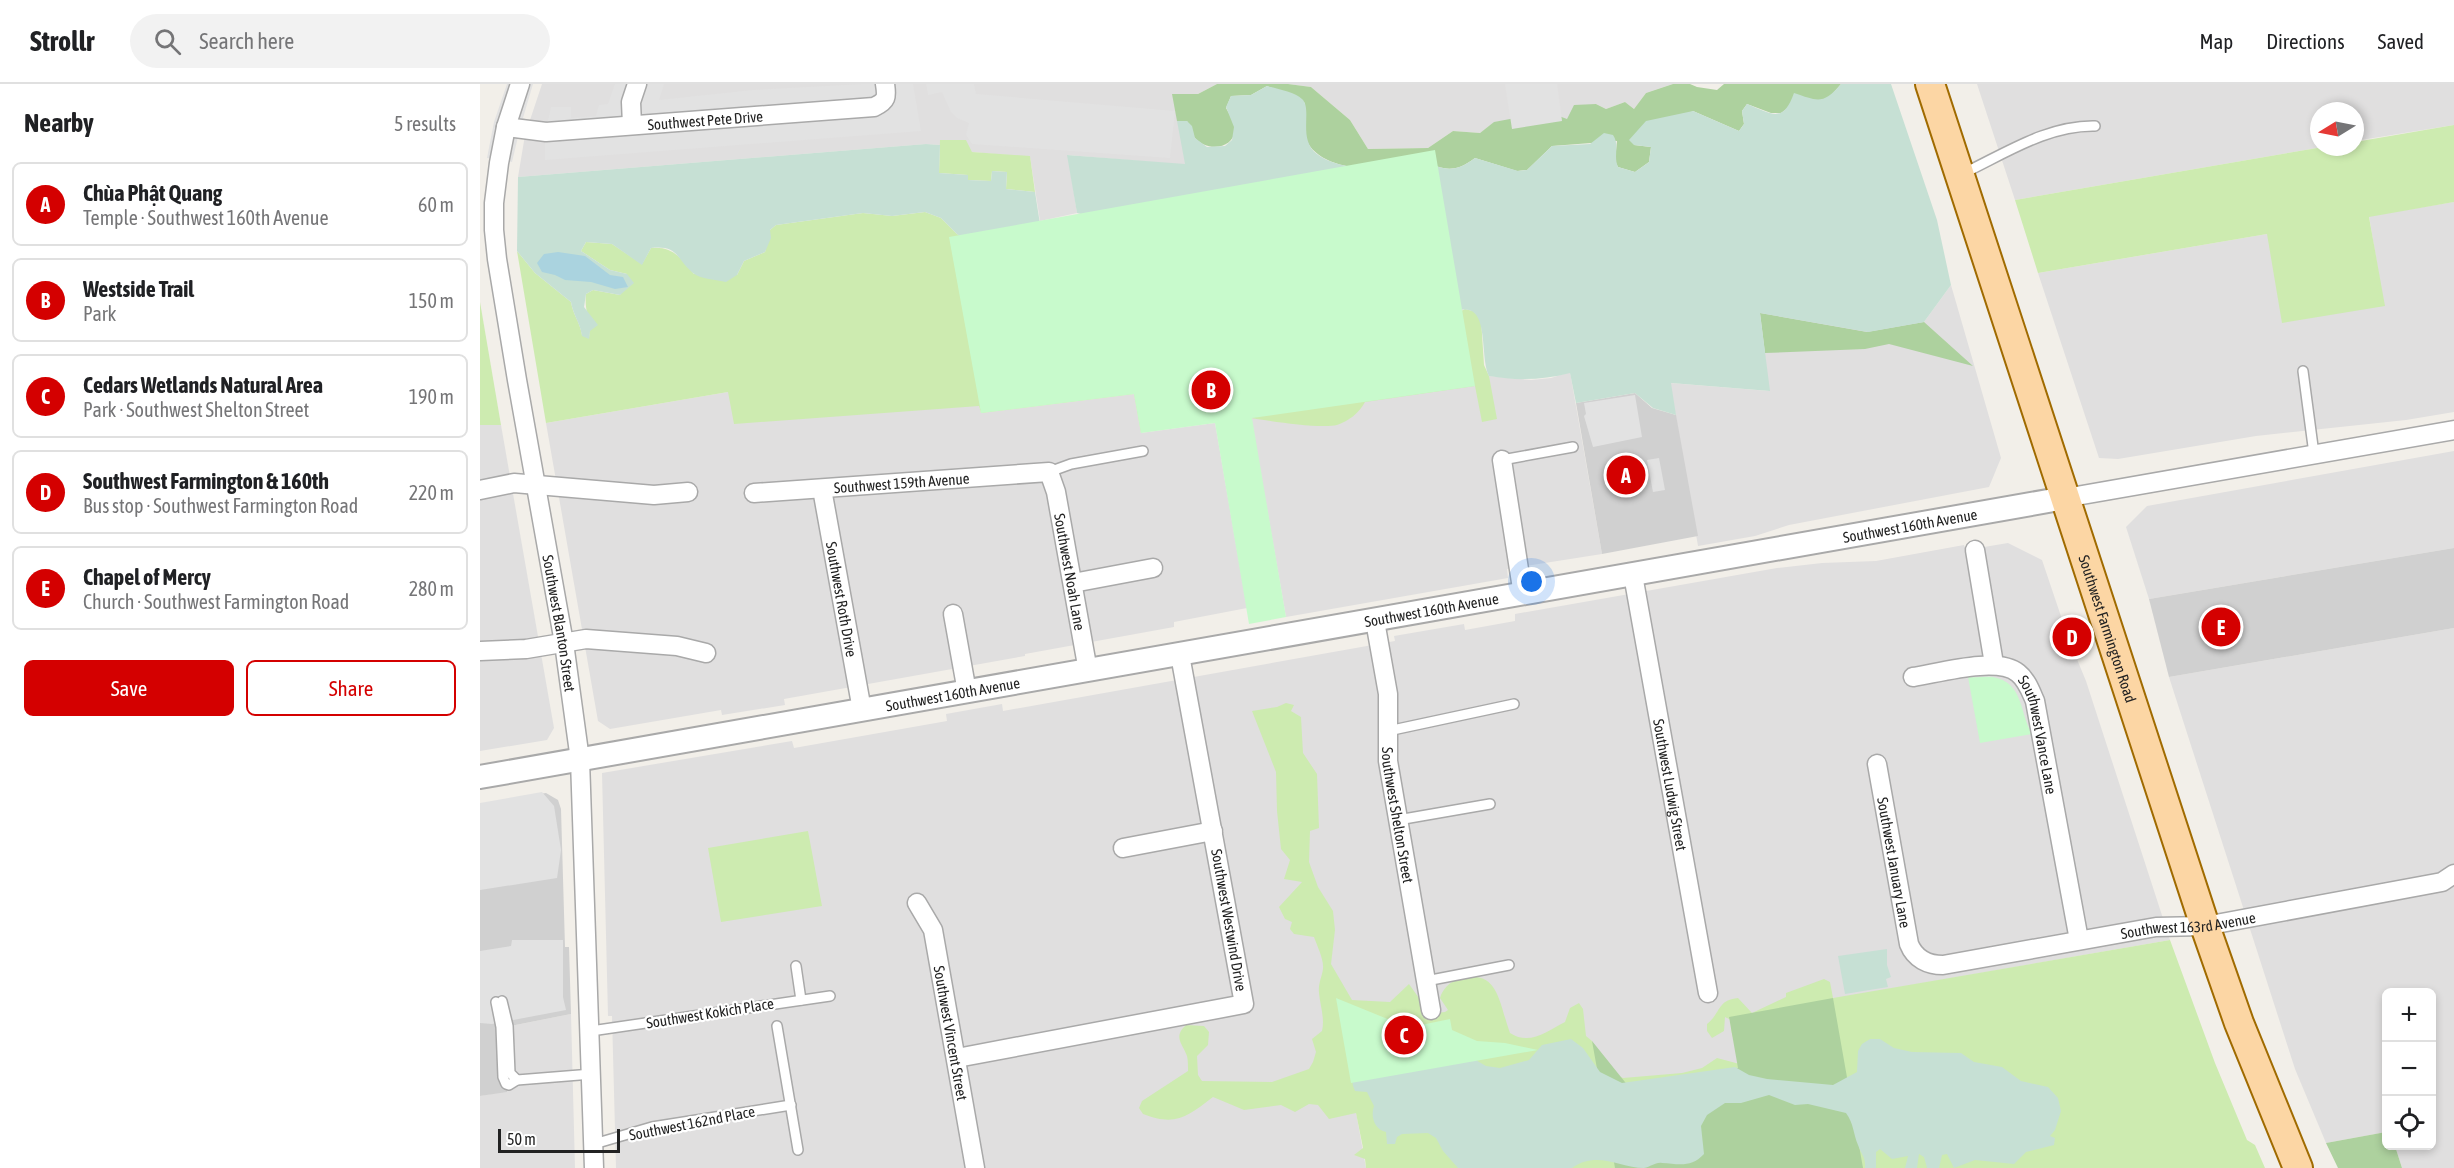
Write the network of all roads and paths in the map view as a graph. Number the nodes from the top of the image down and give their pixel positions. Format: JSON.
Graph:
{"nodes":[{"id":1,"x":518,"y":84,"type":"edge"},
{"id":2,"x":638,"y":84,"type":"edge"},
{"id":3,"x":885,"y":84,"type":"edge"},
{"id":4,"x":1930,"y":84,"type":"edge"},
{"id":5,"x":632,"y":125,"type":"junction"},
{"id":6,"x":2095,"y":126,"type":"dead end"},
{"id":7,"x":506,"y":128,"type":"junction"},
{"id":8,"x":1960,"y":176,"type":"junction"},
{"id":9,"x":2303,"y":371,"type":"dead end"},
{"id":10,"x":2454,"y":430,"type":"edge"},
{"id":11,"x":1574,"y":447,"type":"dead end"},
{"id":12,"x":1143,"y":451,"type":"dead end"},
{"id":13,"x":2314,"y":454,"type":"junction"},
{"id":14,"x":1502,"y":460,"type":"joint"},
{"id":15,"x":1049,"y":472,"type":"junction"},
{"id":16,"x":536,"y":486,"type":"junction"},
{"id":17,"x":822,"y":489,"type":"junction"},
{"id":18,"x":480,"y":490,"type":"edge"},
{"id":19,"x":688,"y":492,"type":"dead end"},
{"id":20,"x":754,"y":494,"type":"dead end"},
{"id":21,"x":2065,"y":498,"type":"junction"},
{"id":22,"x":1975,"y":550,"type":"dead end"},
{"id":23,"x":1153,"y":568,"type":"dead end"},
{"id":24,"x":1633,"y":575,"type":"junction"},
{"id":25,"x":1073,"y":583,"type":"junction"},
{"id":26,"x":1523,"y":595,"type":"junction"},
{"id":27,"x":953,"y":614,"type":"dead end"},
{"id":28,"x":1375,"y":621,"type":"junction"},
{"id":29,"x":564,"y":643,"type":"junction"},
{"id":30,"x":480,"y":651,"type":"edge"},
{"id":31,"x":706,"y":653,"type":"dead end"},
{"id":32,"x":1180,"y":655,"type":"junction"},
{"id":33,"x":1994,"y":664,"type":"junction"},
{"id":34,"x":1088,"y":671,"type":"junction"},
{"id":35,"x":1913,"y":677,"type":"dead end"},
{"id":36,"x":968,"y":692,"type":"junction"},
{"id":37,"x":1514,"y":704,"type":"dead end"},
{"id":38,"x":862,"y":710,"type":"junction"},
{"id":39,"x":1388,"y":731,"type":"junction"},
{"id":40,"x":580,"y":760,"type":"junction"},
{"id":41,"x":1877,"y":764,"type":"dead end"},
{"id":42,"x":480,"y":777,"type":"edge"},
{"id":43,"x":1490,"y":804,"type":"dead end"},
{"id":44,"x":1398,"y":820,"type":"junction"},
{"id":45,"x":1213,"y":831,"type":"junction"},
{"id":46,"x":1123,"y":848,"type":"dead end"},
{"id":47,"x":2454,"y":874,"type":"edge"},
{"id":48,"x":918,"y":903,"type":"dead end"},
{"id":49,"x":2205,"y":926,"type":"junction"},
{"id":50,"x":2079,"y":940,"type":"junction"},
{"id":51,"x":1920,"y":959,"type":"joint"},
{"id":52,"x":1509,"y":965,"type":"dead end"},
{"id":53,"x":796,"y":966,"type":"dead end"},
{"id":54,"x":1426,"y":981,"type":"junction"},
{"id":55,"x":1708,"y":993,"type":"dead end"},
{"id":56,"x":830,"y":996,"type":"dead end"},
{"id":57,"x":801,"y":1000,"type":"junction"},
{"id":58,"x":499,"y":1001,"type":"dead end"},
{"id":59,"x":1431,"y":1010,"type":"dead end"},
{"id":60,"x":777,"y":1026,"type":"dead end"},
{"id":61,"x":591,"y":1031,"type":"junction"},
{"id":62,"x":957,"y":1058,"type":"junction"},
{"id":63,"x":592,"y":1074,"type":"junction"},
{"id":64,"x":791,"y":1105,"type":"junction"},
{"id":65,"x":594,"y":1144,"type":"junction"},
{"id":66,"x":798,"y":1150,"type":"dead end"},
{"id":67,"x":594,"y":1168,"type":"edge"},
{"id":68,"x":975,"y":1168,"type":"edge"},
{"id":69,"x":2298,"y":1168,"type":"edge"}],
"edges":[{"from":1,"to":7,"type":"street","name":"Southwest Blanton Street"},
{"from":2,"to":5,"type":"street"},
{"from":3,"to":5,"type":"street","name":"Southwest Pete Drive"},
{"from":4,"to":8,"type":"main road","name":"Southwest Farmington Road"},
{"from":5,"to":7,"type":"street","name":"Southwest Pete Drive"},
{"from":6,"to":8,"type":"lane"},
{"from":7,"to":16,"type":"street","name":"Southwest Blanton Street"},
{"from":8,"to":21,"type":"main road","name":"Southwest Farmington Road"},
{"from":9,"to":13,"type":"lane"},
{"from":10,"to":13,"type":"street","name":"Southwest 160th Avenue"},
{"from":11,"to":14,"type":"lane"},
{"from":12,"to":15,"type":"lane"},
{"from":13,"to":21,"type":"street","name":"Southwest 160th Avenue"},
{"from":14,"to":26,"type":"street"},
{"from":15,"to":17,"type":"street","name":"Southwest 159th Avenue"},
{"from":15,"to":25,"type":"street","name":"Southwest Noah Lane"},
{"from":16,"to":18,"type":"street"},
{"from":16,"to":19,"type":"street"},
{"from":16,"to":29,"type":"street","name":"Southwest Blanton Street"},
{"from":17,"to":20,"type":"street","name":"Southwest 159th Avenue"},
{"from":17,"to":38,"type":"street","name":"Southwest Roth Drive"},
{"from":21,"to":24,"type":"street","name":"Southwest 160th Avenue"},
{"from":21,"to":49,"type":"main road","name":"Southwest Farmington Road"},
{"from":22,"to":33,"type":"street"},
{"from":23,"to":25,"type":"street"},
{"from":24,"to":26,"type":"street","name":"Southwest 160th Avenue"},
{"from":24,"to":55,"type":"street","name":"Southwest Ludwig Street"},
{"from":25,"to":34,"type":"street","name":"Southwest Noah Lane"},
{"from":26,"to":28,"type":"street","name":"Southwest 160th Avenue"},
{"from":27,"to":36,"type":"street"},
{"from":28,"to":32,"type":"street","name":"Southwest 160th Avenue"},
{"from":28,"to":39,"type":"street","name":"Southwest Shelton Street"},
{"from":29,"to":30,"type":"street"},
{"from":29,"to":31,"type":"street"},
{"from":29,"to":40,"type":"street","name":"Southwest Blanton Street"},
{"from":32,"to":34,"type":"street","name":"Southwest 160th Avenue"},
{"from":32,"to":45,"type":"street","name":"Southwest Westwind Drive"},
{"from":33,"to":35,"type":"street"},
{"from":33,"to":50,"type":"street","name":"Southwest Vance Lane"},
{"from":34,"to":36,"type":"street","name":"Southwest 160th Avenue"},
{"from":36,"to":38,"type":"street","name":"Southwest 160th Avenue"},
{"from":37,"to":39,"type":"lane"},
{"from":38,"to":40,"type":"street","name":"Southwest 160th Avenue"},
{"from":39,"to":44,"type":"street","name":"Southwest Shelton Street"},
{"from":40,"to":42,"type":"street","name":"Southwest 160th Avenue"},
{"from":40,"to":61,"type":"street","name":"Southwest Blanton Street"},
{"from":41,"to":51,"type":"street","name":"Southwest January Lane"},
{"from":43,"to":44,"type":"lane"},
{"from":44,"to":54,"type":"street","name":"Southwest Shelton Street"},
{"from":45,"to":46,"type":"street"},
{"from":45,"to":62,"type":"street","name":"Southwest Westwind Drive"},
{"from":47,"to":49,"type":"street","name":"Southwest 163rd Avenue"},
{"from":48,"to":62,"type":"street","name":"Southwest Vincent Street"},
{"from":49,"to":50,"type":"street","name":"Southwest 163rd Avenue"},
{"from":49,"to":69,"type":"main road","name":"Southwest Farmington Road"},
{"from":50,"to":51,"type":"street","name":"Southwest 163rd Avenue"},
{"from":52,"to":54,"type":"lane"},
{"from":53,"to":57,"type":"lane"},
{"from":54,"to":59,"type":"street","name":"Southwest Shelton Street"},
{"from":56,"to":57,"type":"lane","name":"Southwest Kokich Place"},
{"from":57,"to":61,"type":"lane","name":"Southwest Kokich Place"},
{"from":58,"to":63,"type":"lane"},
{"from":60,"to":64,"type":"lane"},
{"from":61,"to":63,"type":"street","name":"Southwest Blanton Street"},
{"from":62,"to":68,"type":"street","name":"Southwest Vincent Street"},
{"from":63,"to":65,"type":"street","name":"Southwest Blanton Street"},
{"from":64,"to":65,"type":"lane","name":"Southwest 162nd Place"},
{"from":64,"to":66,"type":"lane"},
{"from":65,"to":67,"type":"street","name":"Southwest Blanton Street"}]}
